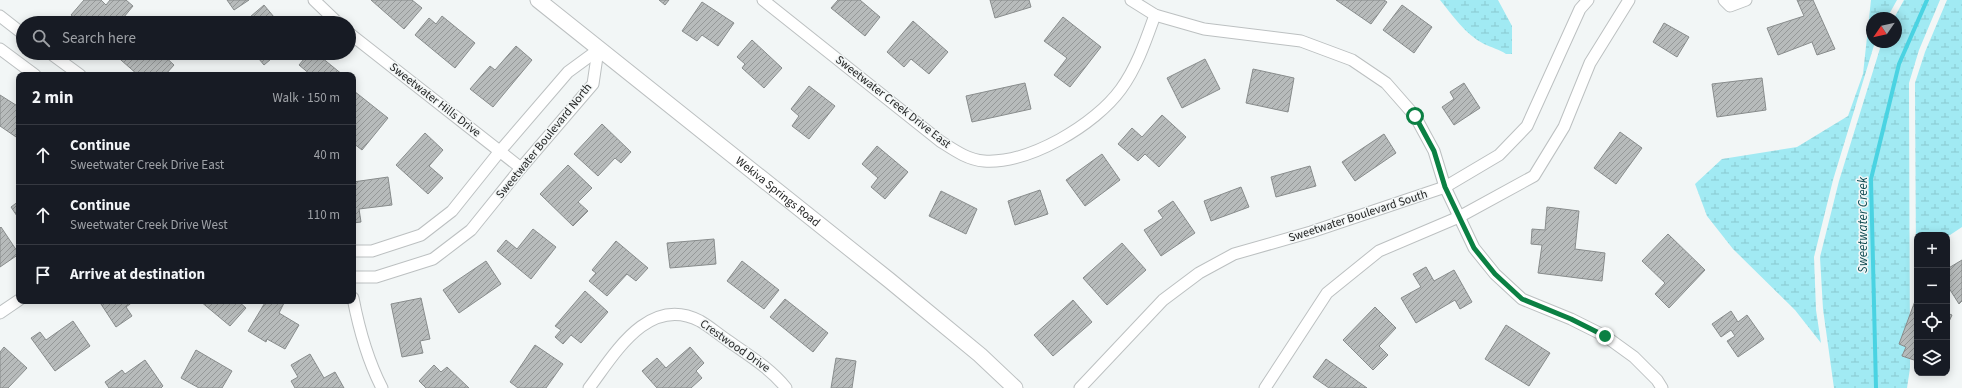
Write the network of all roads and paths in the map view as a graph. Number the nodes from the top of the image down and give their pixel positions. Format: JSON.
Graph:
{"nodes":[{"id":1,"x":314,"y":0,"type":"edge"},
{"id":2,"x":538,"y":0,"type":"edge"},
{"id":3,"x":763,"y":0,"type":"edge"},
{"id":4,"x":1131,"y":0,"type":"edge"},
{"id":5,"x":1588,"y":0,"type":"edge"},
{"id":6,"x":1629,"y":0,"type":"edge"},
{"id":7,"x":1724,"y":0,"type":"edge"},
{"id":8,"x":1746,"y":0,"type":"edge"},
{"id":9,"x":1155,"y":15,"type":"junction"},
{"id":10,"x":331,"y":16,"type":"edge"},
{"id":11,"x":1,"y":21,"type":"edge"},
{"id":12,"x":16,"y":30,"type":"edge"},
{"id":13,"x":356,"y":38,"type":"edge"},
{"id":14,"x":0,"y":49,"type":"edge"},
{"id":15,"x":598,"y":50,"type":"junction"},
{"id":16,"x":60,"y":60,"type":"edge"},
{"id":17,"x":32,"y":72,"type":"edge"},
{"id":18,"x":76,"y":72,"type":"edge"},
{"id":19,"x":500,"y":151,"type":"junction"},
{"id":20,"x":520,"y":168,"type":"junction"},
{"id":21,"x":1445,"y":187,"type":"junction"},
{"id":22,"x":1460,"y":217,"type":"junction"},
{"id":23,"x":356,"y":251,"type":"edge"},
{"id":24,"x":356,"y":277,"type":"edge"},
{"id":25,"x":16,"y":302,"type":"edge"},
{"id":26,"x":354,"y":304,"type":"edge"},
{"id":27,"x":0,"y":313,"type":"edge"},
{"id":28,"x":382,"y":388,"type":"edge"},
{"id":29,"x":589,"y":388,"type":"edge"},
{"id":30,"x":786,"y":388,"type":"edge"},
{"id":31,"x":1016,"y":388,"type":"edge"},
{"id":32,"x":1080,"y":388,"type":"edge"},
{"id":33,"x":1265,"y":388,"type":"edge"},
{"id":34,"x":1662,"y":388,"type":"edge"}],
"edges":[{"from":1,"to":10,"type":"street"},
{"from":2,"to":15,"type":"main road","name":"Wekiva Springs Road"},
{"from":3,"to":9,"type":"street","name":"Sweetwater Creek Drive East"},
{"from":4,"to":9,"type":"street"},
{"from":5,"to":21,"type":"street","name":"Sweetwater Boulevard South"},
{"from":6,"to":22,"type":"street"},
{"from":7,"to":8,"type":"street"},
{"from":9,"to":21,"type":"street"},
{"from":11,"to":12,"type":"street"},
{"from":13,"to":19,"type":"street","name":"Sweetwater Hills Drive"},
{"from":14,"to":17,"type":"street"},
{"from":15,"to":19,"type":"street","name":"Sweetwater Boulevard North"},
{"from":15,"to":20,"type":"street","name":"Sweetwater Boulevard North"},
{"from":15,"to":31,"type":"main road","name":"Wekiva Springs Road"},
{"from":16,"to":18,"type":"street"},
{"from":19,"to":20,"type":"street","name":"Sweetwater Hills Drive"},
{"from":19,"to":23,"type":"street","name":"Sweetwater Boulevard North"},
{"from":20,"to":24,"type":"street","name":"Sweetwater Boulevard North"},
{"from":21,"to":22,"type":"street"},
{"from":21,"to":32,"type":"street","name":"Sweetwater Boulevard South"},
{"from":22,"to":33,"type":"street"},
{"from":22,"to":34,"type":"street"},
{"from":25,"to":27,"type":"street"},
{"from":26,"to":28,"type":"street"},
{"from":29,"to":30,"type":"street","name":"Crestwood Drive"}]}
